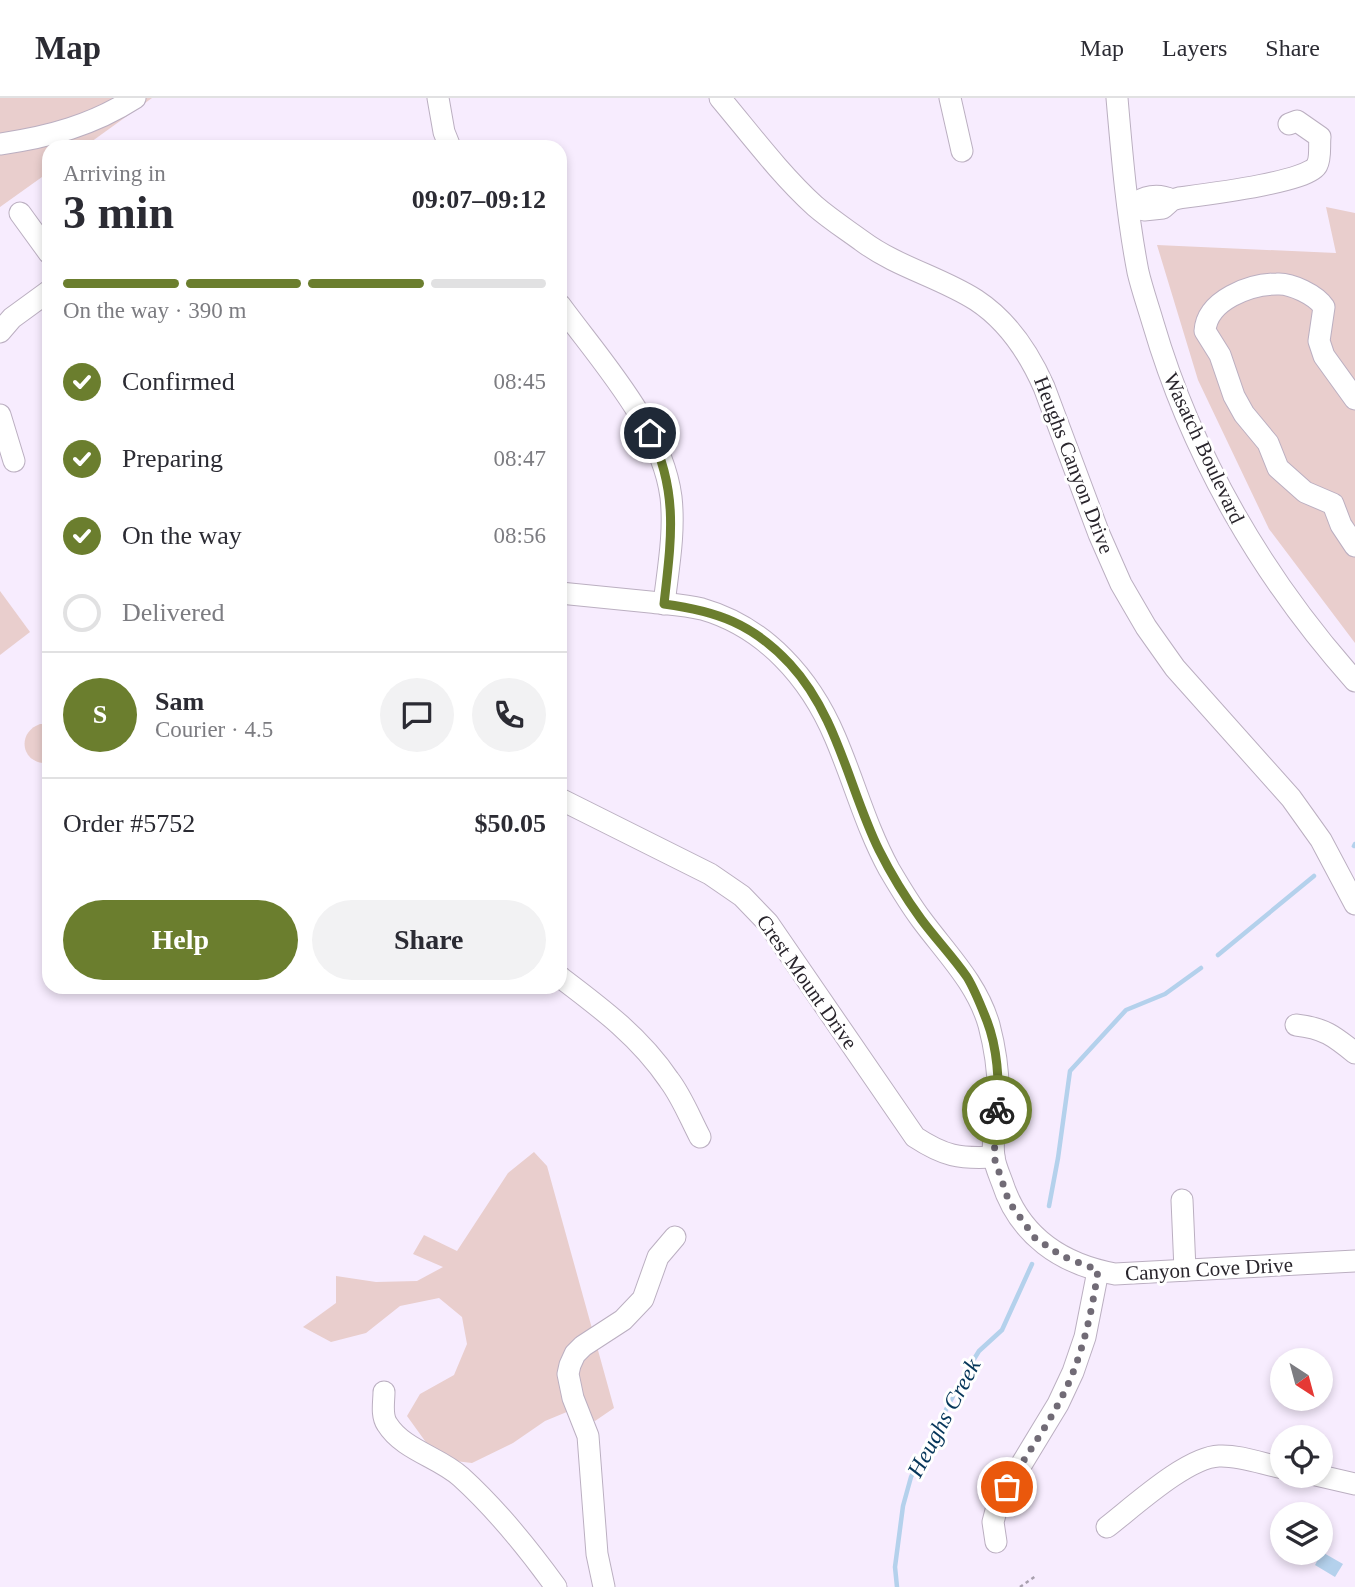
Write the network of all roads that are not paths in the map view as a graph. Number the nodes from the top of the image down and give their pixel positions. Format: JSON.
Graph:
{"nodes":[{"id":1,"x":135,"y":98,"type":"edge"},
{"id":2,"x":438,"y":98,"type":"edge"},
{"id":3,"x":720,"y":98,"type":"edge"},
{"id":4,"x":950,"y":98,"type":"edge"},
{"id":5,"x":1117,"y":98,"type":"edge"},
{"id":6,"x":1289,"y":124,"type":"dead end"},
{"id":7,"x":447,"y":140,"type":"edge"},
{"id":8,"x":0,"y":144,"type":"edge"},
{"id":9,"x":962,"y":150,"type":"dead end"},
{"id":10,"x":1131,"y":203,"type":"junction"},
{"id":11,"x":20,"y":213,"type":"dead end"},
{"id":12,"x":42,"y":243,"type":"edge"},
{"id":13,"x":42,"y":296,"type":"edge"},
{"id":14,"x":567,"y":315,"type":"edge"},
{"id":15,"x":0,"y":332,"type":"edge"},
{"id":16,"x":1355,"y":399,"type":"edge"},
{"id":17,"x":0,"y":415,"type":"edge"},
{"id":18,"x":14,"y":461,"type":"dead end"},
{"id":19,"x":1355,"y":547,"type":"edge"},
{"id":20,"x":567,"y":594,"type":"edge"},
{"id":21,"x":664,"y":604,"type":"junction"},
{"id":22,"x":1355,"y":681,"type":"edge"},
{"id":23,"x":567,"y":802,"type":"edge"},
{"id":24,"x":1355,"y":904,"type":"edge"},
{"id":25,"x":567,"y":982,"type":"edge"},
{"id":26,"x":1296,"y":1025,"type":"dead end"},
{"id":27,"x":1355,"y":1053,"type":"edge"},
{"id":28,"x":700,"y":1137,"type":"dead end"},
{"id":29,"x":994,"y":1157,"type":"junction"},
{"id":30,"x":1182,"y":1200,"type":"dead end"},
{"id":31,"x":675,"y":1237,"type":"dead end"},
{"id":32,"x":1355,"y":1261,"type":"edge"},
{"id":33,"x":1098,"y":1270,"type":"junction"},
{"id":34,"x":1185,"y":1270,"type":"junction"},
{"id":35,"x":384,"y":1392,"type":"dead end"},
{"id":36,"x":1270,"y":1466,"type":"edge"},
{"id":37,"x":1333,"y":1479,"type":"edge"},
{"id":38,"x":1355,"y":1484,"type":"edge"},
{"id":39,"x":1107,"y":1527,"type":"dead end"},
{"id":40,"x":996,"y":1542,"type":"dead end"},
{"id":41,"x":556,"y":1587,"type":"edge"},
{"id":42,"x":604,"y":1587,"type":"edge"}],
"edges":[{"from":1,"to":8,"type":"street"},
{"from":2,"to":7,"type":"street"},
{"from":3,"to":24,"type":"street","name":"Heughs Canyon Drive"},
{"from":4,"to":9,"type":"street"},
{"from":5,"to":10,"type":"street","name":"Wasatch Boulevard"},
{"from":6,"to":10,"type":"street"},
{"from":10,"to":22,"type":"street","name":"Wasatch Boulevard"},
{"from":11,"to":12,"type":"street"},
{"from":13,"to":15,"type":"street"},
{"from":14,"to":21,"type":"street"},
{"from":16,"to":19,"type":"street"},
{"from":17,"to":18,"type":"street"},
{"from":20,"to":21,"type":"street","name":"Canyon Cove Drive"},
{"from":21,"to":29,"type":"street","name":"Canyon Cove Drive"},
{"from":23,"to":29,"type":"street","name":"Crest Mount Drive"},
{"from":25,"to":28,"type":"street"},
{"from":26,"to":27,"type":"street"},
{"from":29,"to":33,"type":"street","name":"Canyon Cove Drive"},
{"from":30,"to":34,"type":"street"},
{"from":31,"to":42,"type":"street"},
{"from":32,"to":34,"type":"street","name":"Canyon Cove Drive"},
{"from":33,"to":34,"type":"street","name":"Canyon Cove Drive"},
{"from":33,"to":40,"type":"street"},
{"from":35,"to":41,"type":"street"},
{"from":36,"to":39,"type":"street"},
{"from":37,"to":38,"type":"street"}]}
